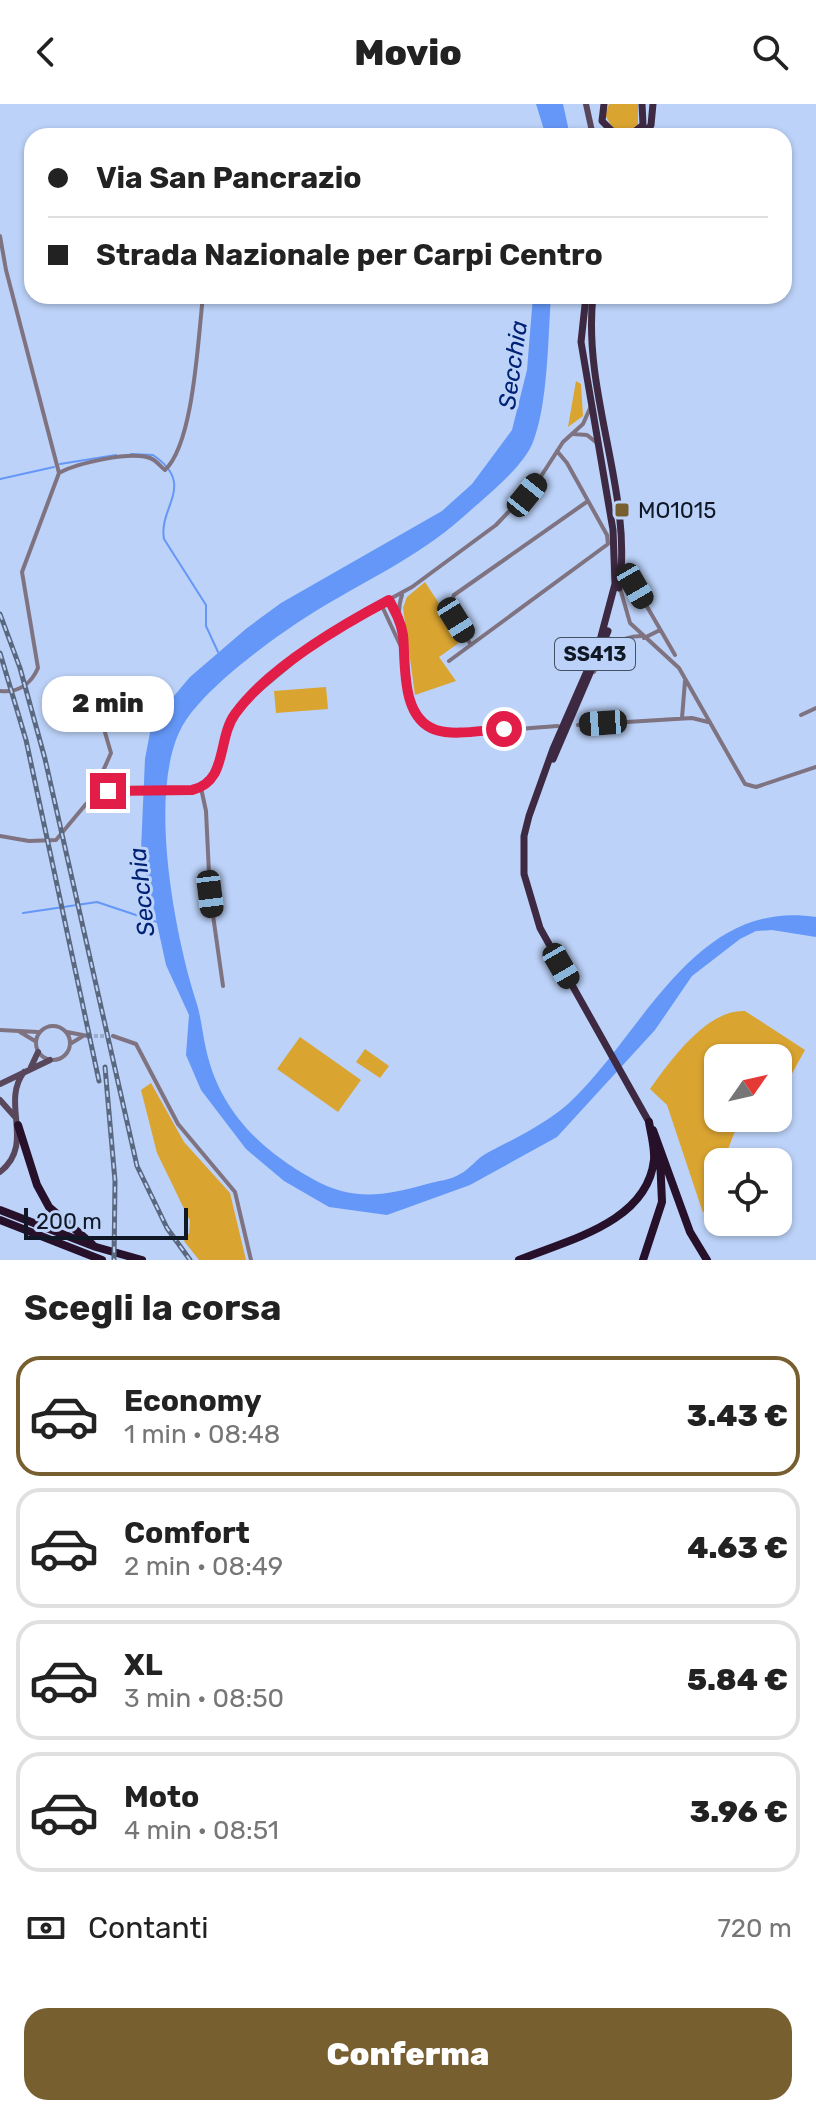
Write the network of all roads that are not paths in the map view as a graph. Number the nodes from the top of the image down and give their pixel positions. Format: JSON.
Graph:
{"nodes":[{"id":1,"x":586,"y":104,"type":"edge"},
{"id":2,"x":596,"y":104,"type":"edge"},
{"id":3,"x":604,"y":104,"type":"edge"},
{"id":4,"x":653,"y":104,"type":"edge"},
{"id":5,"x":644,"y":106,"type":"edge"},
{"id":6,"x":602,"y":118,"type":"junction"},
{"id":7,"x":591,"y":128,"type":"edge"},
{"id":8,"x":603,"y":128,"type":"edge"},
{"id":9,"x":610,"y":128,"type":"edge"},
{"id":10,"x":639,"y":128,"type":"edge"},
{"id":11,"x":649,"y":128,"type":"edge"},
{"id":12,"x":0,"y":236,"type":"edge"},
{"id":13,"x":3,"y":271,"type":"edge"},
{"id":14,"x":202,"y":304,"type":"edge"},
{"id":15,"x":585,"y":304,"type":"edge"},
{"id":16,"x":592,"y":304,"type":"edge"},
{"id":17,"x":592,"y":404,"type":"junction"},
{"id":18,"x":570,"y":434,"type":"junction"},
{"id":19,"x":600,"y":447,"type":"junction"},
{"id":20,"x":557,"y":451,"type":"junction"},
{"id":21,"x":59,"y":473,"type":"junction"},
{"id":22,"x":588,"y":501,"type":"junction"},
{"id":23,"x":627,"y":572,"type":"dead end"},
{"id":24,"x":620,"y":582,"type":"junction"},
{"id":25,"x":402,"y":593,"type":"junction"},
{"id":26,"x":389,"y":600,"type":"junction"},
{"id":27,"x":381,"y":604,"type":"junction"},
{"id":28,"x":399,"y":620,"type":"junction"},
{"id":29,"x":660,"y":630,"type":"junction"},
{"id":30,"x":643,"y":637,"type":"junction"},
{"id":31,"x":471,"y":645,"type":"junction"},
{"id":32,"x":403,"y":652,"type":"junction"},
{"id":33,"x":675,"y":655,"type":"dead end"},
{"id":34,"x":449,"y":661,"type":"dead end"},
{"id":35,"x":593,"y":674,"type":"junction"},
{"id":36,"x":684,"y":676,"type":"junction"},
{"id":37,"x":92,"y":688,"type":"dead end"},
{"id":38,"x":0,"y":691,"type":"edge"},
{"id":39,"x":816,"y":708,"type":"edge"},
{"id":40,"x":801,"y":715,"type":"dead end"},
{"id":41,"x":682,"y":718,"type":"junction"},
{"id":42,"x":578,"y":725,"type":"dead end"},
{"id":43,"x":558,"y":726,"type":"dead end"},
{"id":44,"x":713,"y":726,"type":"junction"},
{"id":45,"x":816,"y":767,"type":"edge"},
{"id":46,"x":546,"y":772,"type":"junction"},
{"id":47,"x":201,"y":788,"type":"junction"},
{"id":48,"x":96,"y":796,"type":"junction"},
{"id":49,"x":0,"y":836,"type":"edge"},
{"id":50,"x":223,"y":986,"type":"dead end"},
{"id":51,"x":0,"y":1030,"type":"edge"},
{"id":52,"x":18,"y":1031,"type":"junction"},
{"id":53,"x":39,"y":1032,"type":"junction"},
{"id":54,"x":67,"y":1032,"type":"junction"},
{"id":55,"x":113,"y":1036,"type":"tunnel mouth"},
{"id":56,"x":35,"y":1041,"type":"junction"},
{"id":57,"x":70,"y":1044,"type":"junction"},
{"id":58,"x":38,"y":1052,"type":"junction"},
{"id":59,"x":50,"y":1060,"type":"junction"},
{"id":60,"x":27,"y":1070,"type":"junction"},
{"id":61,"x":0,"y":1084,"type":"edge"},
{"id":62,"x":0,"y":1100,"type":"edge"},
{"id":63,"x":649,"y":1122,"type":"junction"},
{"id":64,"x":18,"y":1125,"type":"junction"},
{"id":65,"x":0,"y":1172,"type":"edge"},
{"id":66,"x":0,"y":1210,"type":"edge"},
{"id":67,"x":0,"y":1222,"type":"edge"},
{"id":68,"x":96,"y":1247,"type":"junction"},
{"id":69,"x":102,"y":1260,"type":"edge"},
{"id":70,"x":142,"y":1260,"type":"edge"},
{"id":71,"x":251,"y":1260,"type":"edge"},
{"id":72,"x":519,"y":1260,"type":"edge"},
{"id":73,"x":643,"y":1260,"type":"edge"},
{"id":74,"x":707,"y":1260,"type":"edge"}],
"edges":[{"from":1,"to":7,"type":"street"},
{"from":2,"to":6,"type":"street"},
{"from":3,"to":6,"type":"main road"},
{"from":4,"to":11,"type":"main road"},
{"from":5,"to":10,"type":"main road"},
{"from":6,"to":8,"type":"main road"},
{"from":6,"to":9,"type":"main road"},
{"from":12,"to":13,"type":"street"},
{"from":13,"to":21,"type":"street"},
{"from":14,"to":21,"type":"street"},
{"from":15,"to":17,"type":"main road","number":"SS413"},
{"from":16,"to":24,"type":"main road","number":"SS413"},
{"from":17,"to":18,"type":"street"},
{"from":17,"to":19,"type":"main road","number":"SS413"},
{"from":18,"to":19,"type":"street"},
{"from":18,"to":20,"type":"street"},
{"from":19,"to":46,"type":"main road","number":"SS413"},
{"from":20,"to":22,"type":"street"},
{"from":20,"to":25,"type":"street"},
{"from":21,"to":38,"type":"street"},
{"from":22,"to":31,"type":"street"},
{"from":22,"to":31,"type":"street"},
{"from":23,"to":29,"type":"street"},
{"from":24,"to":30,"type":"street"},
{"from":24,"to":35,"type":"main road","number":"SS413"},
{"from":25,"to":26,"type":"street"},
{"from":25,"to":28,"type":"street"},
{"from":26,"to":27,"type":"street"},
{"from":26,"to":28,"type":"street"},
{"from":27,"to":32,"type":"street"},
{"from":27,"to":47,"type":"street"},
{"from":28,"to":32,"type":"street"},
{"from":29,"to":30,"type":"street"},
{"from":29,"to":33,"type":"street"},
{"from":30,"to":35,"type":"street"},
{"from":30,"to":36,"type":"street"},
{"from":31,"to":34,"type":"street"},
{"from":32,"to":43,"type":"street"},
{"from":35,"to":46,"type":"main road","number":"SS413"},
{"from":36,"to":41,"type":"street"},
{"from":36,"to":44,"type":"street"},
{"from":37,"to":48,"type":"street"},
{"from":39,"to":40,"type":"street"},
{"from":41,"to":42,"type":"street"},
{"from":41,"to":44,"type":"street"},
{"from":44,"to":45,"type":"street"},
{"from":46,"to":63,"type":"main road","number":"SS413"},
{"from":47,"to":48,"type":"street"},
{"from":47,"to":50,"type":"street"},
{"from":48,"to":49,"type":"street"},
{"from":51,"to":52,"type":"street"},
{"from":52,"to":53,"type":"street"},
{"from":52,"to":56,"type":"street"},
{"from":53,"to":54,"type":"street"},
{"from":53,"to":56,"type":"street"},
{"from":54,"to":57,"type":"street"},
{"from":54,"to":57,"type":"street"},
{"from":55,"to":71,"type":"street"},
{"from":56,"to":58,"type":"street"},
{"from":57,"to":59,"type":"street"},
{"from":58,"to":59,"type":"street"},
{"from":58,"to":60,"type":"street"},
{"from":59,"to":60,"type":"street"},
{"from":60,"to":61,"type":"street"},
{"from":60,"to":64,"type":"street"},
{"from":62,"to":64,"type":"street"},
{"from":63,"to":72,"type":"highway","number":"SS413"},
{"from":63,"to":73,"type":"highway","number":"SS413"},
{"from":63,"to":74,"type":"highway","number":"SS413"},
{"from":64,"to":65,"type":"street"},
{"from":64,"to":68,"type":"highway"},
{"from":66,"to":68,"type":"highway"},
{"from":67,"to":69,"type":"highway"},
{"from":68,"to":70,"type":"highway"}]}
